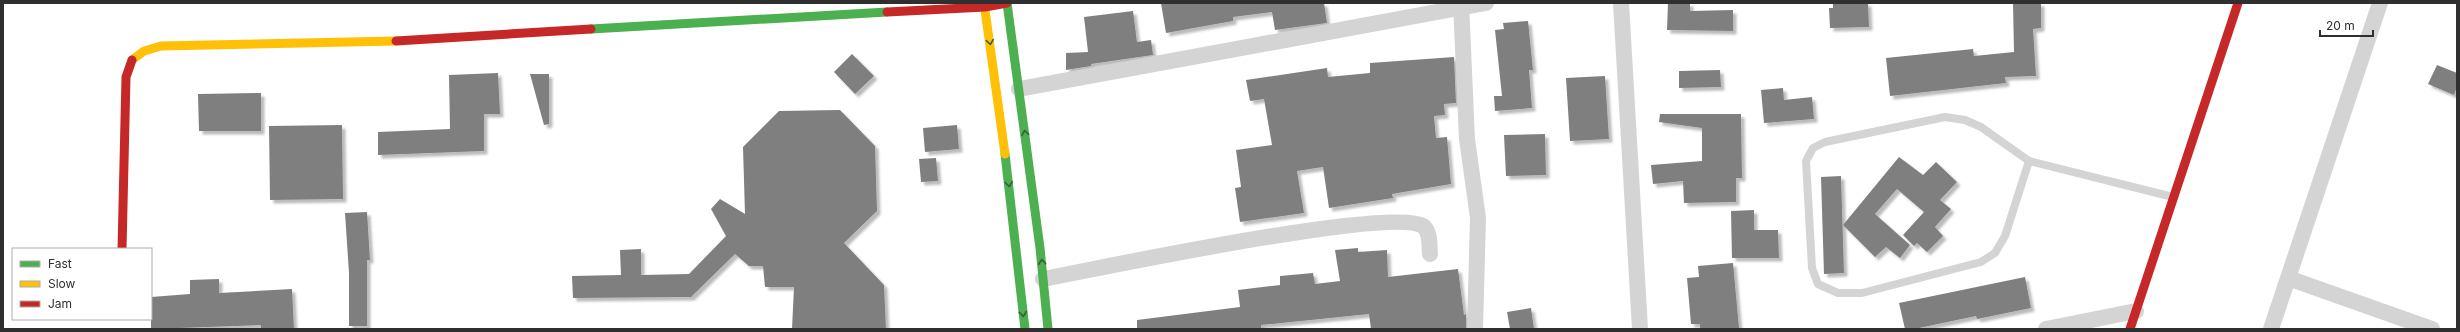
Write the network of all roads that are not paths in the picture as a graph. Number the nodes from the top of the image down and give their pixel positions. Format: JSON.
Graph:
{"nodes":[{"id":1,"x":1007,"y":3,"type":"edge"},
{"id":2,"x":1486,"y":3,"type":"edge"},
{"id":3,"x":1621,"y":3,"type":"edge"},
{"id":4,"x":2238,"y":3,"type":"edge"},
{"id":5,"x":2380,"y":3,"type":"edge"},
{"id":6,"x":984,"y":5,"type":"edge"},
{"id":7,"x":1461,"y":5,"type":"edge"},
{"id":8,"x":1019,"y":88,"type":"junction"},
{"id":9,"x":2029,"y":161,"type":"junction"},
{"id":10,"x":2174,"y":197,"type":"junction"},
{"id":11,"x":122,"y":248,"type":"edge"},
{"id":12,"x":1430,"y":254,"type":"dead end"},
{"id":13,"x":2288,"y":278,"type":"junction"},
{"id":14,"x":1043,"y":279,"type":"junction"},
{"id":15,"x":2136,"y":311,"type":"junction"},
{"id":16,"x":1025,"y":329,"type":"edge"},
{"id":17,"x":1048,"y":329,"type":"edge"},
{"id":18,"x":1475,"y":329,"type":"edge"},
{"id":19,"x":1640,"y":329,"type":"edge"},
{"id":20,"x":2046,"y":329,"type":"edge"},
{"id":21,"x":2130,"y":329,"type":"edge"},
{"id":22,"x":2271,"y":329,"type":"edge"},
{"id":23,"x":2432,"y":329,"type":"edge"}],
"edges":[{"from":1,"to":6,"type":"main road"},
{"from":1,"to":8,"type":"main road"},
{"from":2,"to":7,"type":"street"},
{"from":3,"to":19,"type":"street"},
{"from":4,"to":10,"type":"main road"},
{"from":5,"to":13,"type":"street"},
{"from":6,"to":11,"type":"main road"},
{"from":6,"to":16,"type":"main road","one_way":true},
{"from":7,"to":8,"type":"street"},
{"from":7,"to":18,"type":"street"},
{"from":14,"to":8,"type":"main road","one_way":true},
{"from":9,"to":9,"type":"lane"},
{"from":9,"to":10,"type":"lane"},
{"from":10,"to":15,"type":"main road"},
{"from":12,"to":14,"type":"street"},
{"from":13,"to":22,"type":"street"},
{"from":13,"to":23,"type":"street"},
{"from":14,"to":17,"type":"main road"},
{"from":15,"to":20,"type":"street"},
{"from":15,"to":21,"type":"main road"}]}
